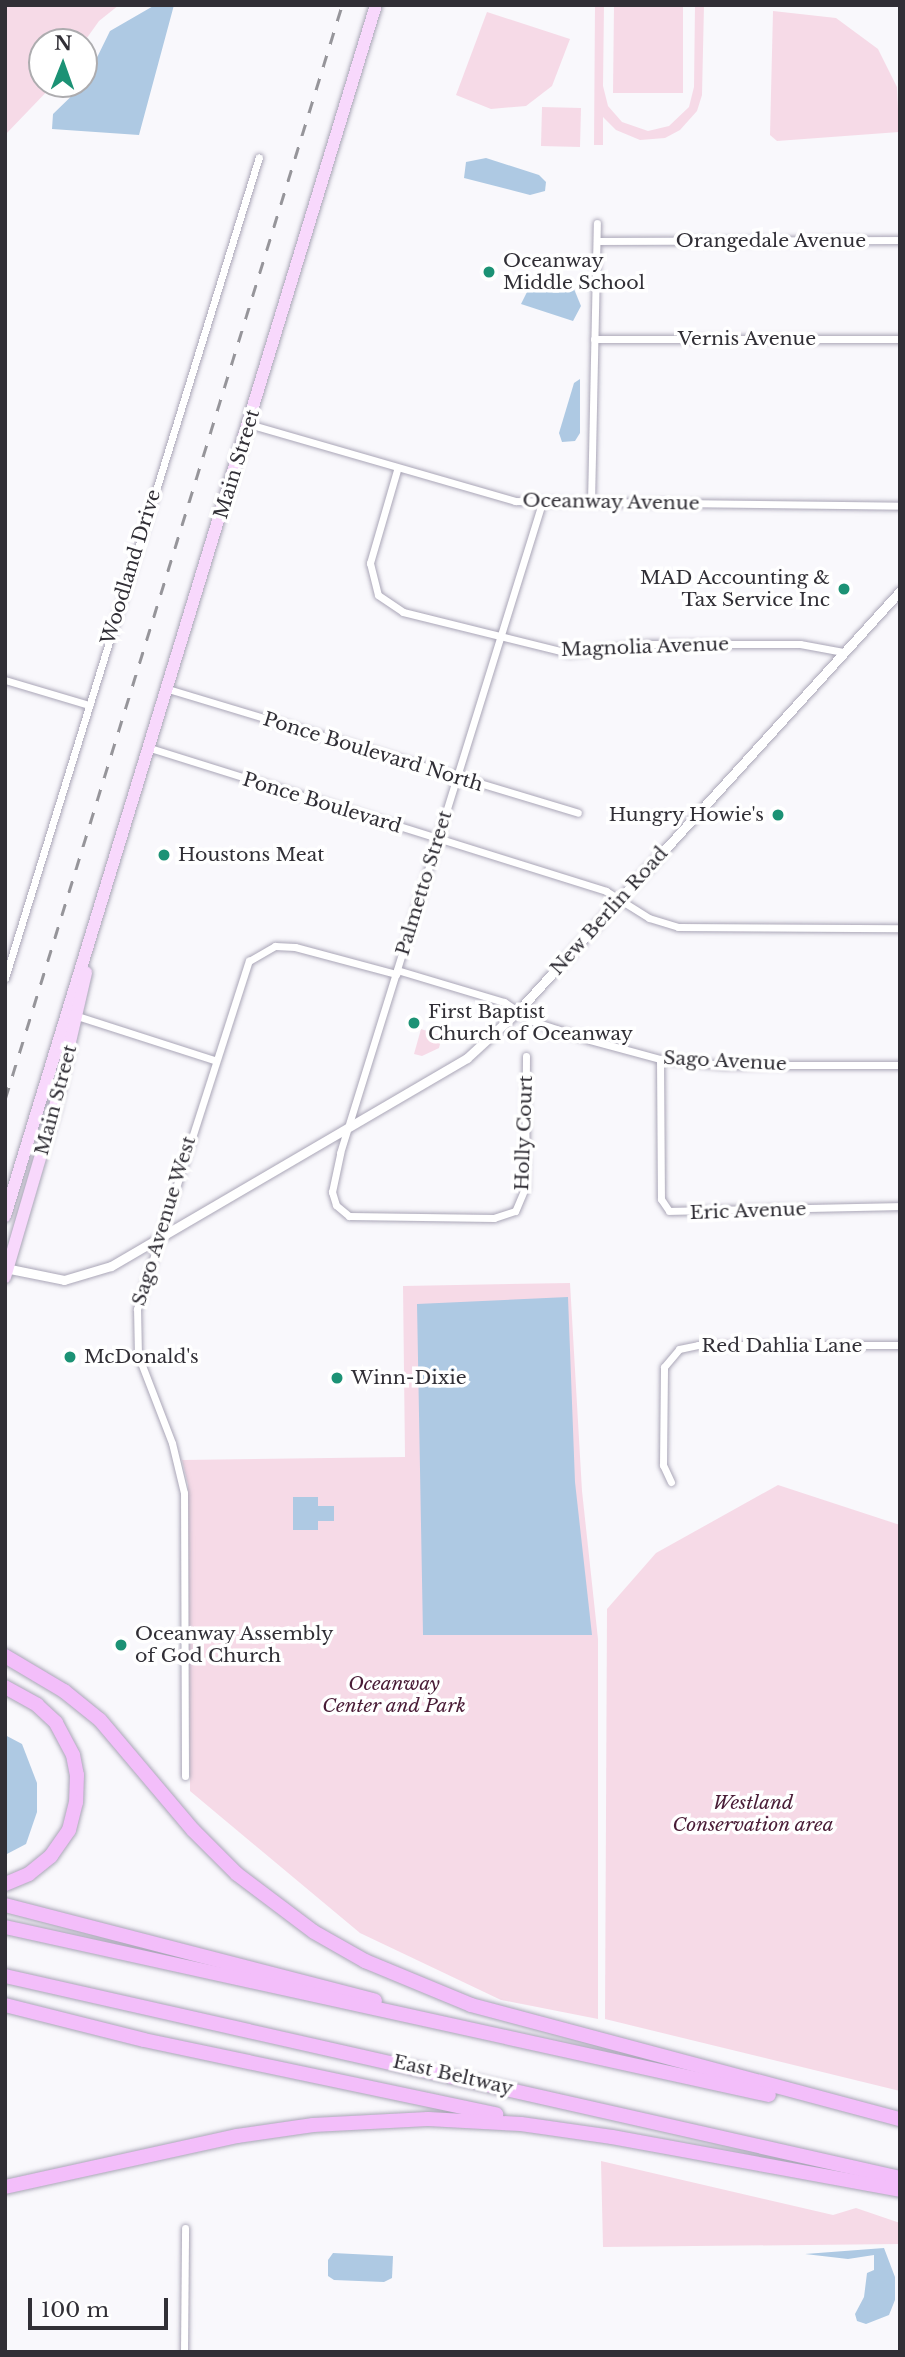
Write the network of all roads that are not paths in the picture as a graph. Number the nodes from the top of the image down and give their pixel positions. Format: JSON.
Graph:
{"nodes":[{"id":1,"x":376,"y":5,"type":"edge"},
{"id":2,"x":258,"y":157,"type":"dead end"},
{"id":3,"x":597,"y":223,"type":"dead end"},
{"id":4,"x":900,"y":240,"type":"edge"},
{"id":5,"x":599,"y":241,"type":"junction"},
{"id":6,"x":594,"y":339,"type":"junction"},
{"id":7,"x":900,"y":339,"type":"edge"},
{"id":8,"x":249,"y":424,"type":"junction"},
{"id":9,"x":397,"y":470,"type":"junction"},
{"id":10,"x":542,"y":503,"type":"junction"},
{"id":11,"x":591,"y":503,"type":"junction"},
{"id":12,"x":900,"y":506,"type":"edge"},
{"id":13,"x":900,"y":591,"type":"edge"},
{"id":14,"x":499,"y":639,"type":"junction"},
{"id":15,"x":843,"y":652,"type":"junction"},
{"id":16,"x":5,"y":680,"type":"edge"},
{"id":17,"x":168,"y":689,"type":"junction"},
{"id":18,"x":89,"y":705,"type":"junction"},
{"id":19,"x":150,"y":748,"type":"junction"},
{"id":20,"x":457,"y":777,"type":"junction"},
{"id":21,"x":578,"y":813,"type":"dead end"},
{"id":22,"x":438,"y":838,"type":"junction"},
{"id":23,"x":622,"y":898,"type":"junction"},
{"id":24,"x":97,"y":922,"type":"junction"},
{"id":25,"x":900,"y":928,"type":"edge"},
{"id":26,"x":249,"y":961,"type":"joint"},
{"id":27,"x":397,"y":972,"type":"junction"},
{"id":28,"x":5,"y":978,"type":"edge"},
{"id":29,"x":519,"y":1011,"type":"junction"},
{"id":30,"x":78,"y":1016,"type":"junction"},
{"id":31,"x":526,"y":1056,"type":"dead end"},
{"id":32,"x":660,"y":1059,"type":"junction"},
{"id":33,"x":214,"y":1060,"type":"junction"},
{"id":34,"x":900,"y":1065,"type":"edge"},
{"id":35,"x":350,"y":1128,"type":"junction"},
{"id":36,"x":900,"y":1206,"type":"edge"},
{"id":37,"x":5,"y":1216,"type":"edge"},
{"id":38,"x":392,"y":1217,"type":"joint"},
{"id":39,"x":161,"y":1237,"type":"junction"},
{"id":40,"x":6,"y":1271,"type":"edge"},
{"id":41,"x":900,"y":1345,"type":"edge"},
{"id":42,"x":671,"y":1482,"type":"dead end"},
{"id":43,"x":5,"y":1658,"type":"edge"},
{"id":44,"x":5,"y":1687,"type":"edge"},
{"id":45,"x":186,"y":1776,"type":"dead end"},
{"id":46,"x":5,"y":1884,"type":"edge"},
{"id":47,"x":5,"y":1905,"type":"edge"},
{"id":48,"x":5,"y":1927,"type":"edge"},
{"id":49,"x":5,"y":1976,"type":"edge"},
{"id":50,"x":5,"y":2005,"type":"edge"},
{"id":51,"x":464,"y":2025,"type":"junction"},
{"id":52,"x":900,"y":2122,"type":"edge"},
{"id":53,"x":612,"y":2137,"type":"junction"},
{"id":54,"x":83,"y":2172,"type":"junction"},
{"id":55,"x":900,"y":2178,"type":"edge"},
{"id":56,"x":5,"y":2187,"type":"edge"},
{"id":57,"x":900,"y":2190,"type":"edge"},
{"id":58,"x":5,"y":2196,"type":"edge"},
{"id":59,"x":185,"y":2228,"type":"dead end"},
{"id":60,"x":184,"y":2352,"type":"edge"}],
"edges":[{"from":1,"to":8,"type":"main road","name":"Main Street"},
{"from":2,"to":18,"type":"street","name":"Woodland Drive"},
{"from":3,"to":5,"type":"street"},
{"from":4,"to":5,"type":"street","name":"Orangedale Avenue"},
{"from":5,"to":6,"type":"street"},
{"from":6,"to":7,"type":"street","name":"Vernis Avenue"},
{"from":6,"to":11,"type":"street"},
{"from":8,"to":9,"type":"street","name":"Oceanway Avenue"},
{"from":8,"to":17,"type":"main road","name":"Main Street"},
{"from":9,"to":10,"type":"street","name":"Oceanway Avenue"},
{"from":9,"to":14,"type":"street","name":"Magnolia Avenue"},
{"from":10,"to":11,"type":"street","name":"Oceanway Avenue"},
{"from":10,"to":14,"type":"street","name":"Palmetto Street"},
{"from":11,"to":12,"type":"street","name":"Oceanway Avenue"},
{"from":13,"to":15,"type":"street","name":"New Berlin Road"},
{"from":14,"to":15,"type":"street","name":"Magnolia Avenue"},
{"from":14,"to":20,"type":"street","name":"Palmetto Street"},
{"from":15,"to":23,"type":"street","name":"New Berlin Road"},
{"from":16,"to":18,"type":"street"},
{"from":17,"to":19,"type":"main road","name":"Main Street"},
{"from":17,"to":20,"type":"street","name":"Ponce Boulevard North"},
{"from":18,"to":28,"type":"street","name":"Woodland Drive"},
{"from":19,"to":22,"type":"street","name":"Ponce Boulevard"},
{"from":19,"to":24,"type":"main road","name":"Main Street"},
{"from":20,"to":21,"type":"street","name":"Ponce Boulevard North"},
{"from":20,"to":22,"type":"street","name":"Palmetto Street"},
{"from":22,"to":23,"type":"street","name":"Ponce Boulevard"},
{"from":22,"to":27,"type":"street","name":"Palmetto Street"},
{"from":23,"to":25,"type":"street","name":"Ponce Boulevard"},
{"from":23,"to":29,"type":"street","name":"New Berlin Road"},
{"from":24,"to":30,"type":"main road","name":"Main Street"},
{"from":24,"to":37,"type":"main road","name":"Main Street"},
{"from":26,"to":27,"type":"street","name":"Sago Avenue"},
{"from":26,"to":33,"type":"street","name":"Sago Avenue West"},
{"from":27,"to":29,"type":"street","name":"Sago Avenue"},
{"from":27,"to":35,"type":"street","name":"Palmetto Street"},
{"from":29,"to":32,"type":"street","name":"Sago Avenue"},
{"from":29,"to":35,"type":"street","name":"New Berlin Road"},
{"from":30,"to":33,"type":"street"},
{"from":30,"to":40,"type":"main road","name":"Main Street"},
{"from":31,"to":38,"type":"street","name":"Holly Court"},
{"from":32,"to":34,"type":"street","name":"Sago Avenue"},
{"from":32,"to":36,"type":"street","name":"Eric Avenue"},
{"from":33,"to":39,"type":"street","name":"Sago Avenue West"},
{"from":35,"to":38,"type":"street","name":"Palmetto Street"},
{"from":35,"to":39,"type":"street","name":"New Berlin Road"},
{"from":39,"to":40,"type":"street","name":"New Berlin Road"},
{"from":39,"to":45,"type":"street","name":"Sago Avenue West"},
{"from":41,"to":42,"type":"street","name":"Red Dahlia Lane"},
{"from":43,"to":52,"type":"highway"},
{"from":44,"to":46,"type":"highway"},
{"from":47,"to":51,"type":"highway"},
{"from":48,"to":51,"type":"highway"},
{"from":49,"to":55,"type":"highway","name":"East Beltway"},
{"from":50,"to":53,"type":"highway"},
{"from":51,"to":52,"type":"highway"},
{"from":53,"to":54,"type":"highway"},
{"from":53,"to":57,"type":"highway"},
{"from":54,"to":56,"type":"highway"},
{"from":54,"to":58,"type":"highway"},
{"from":59,"to":60,"type":"street"}]}
